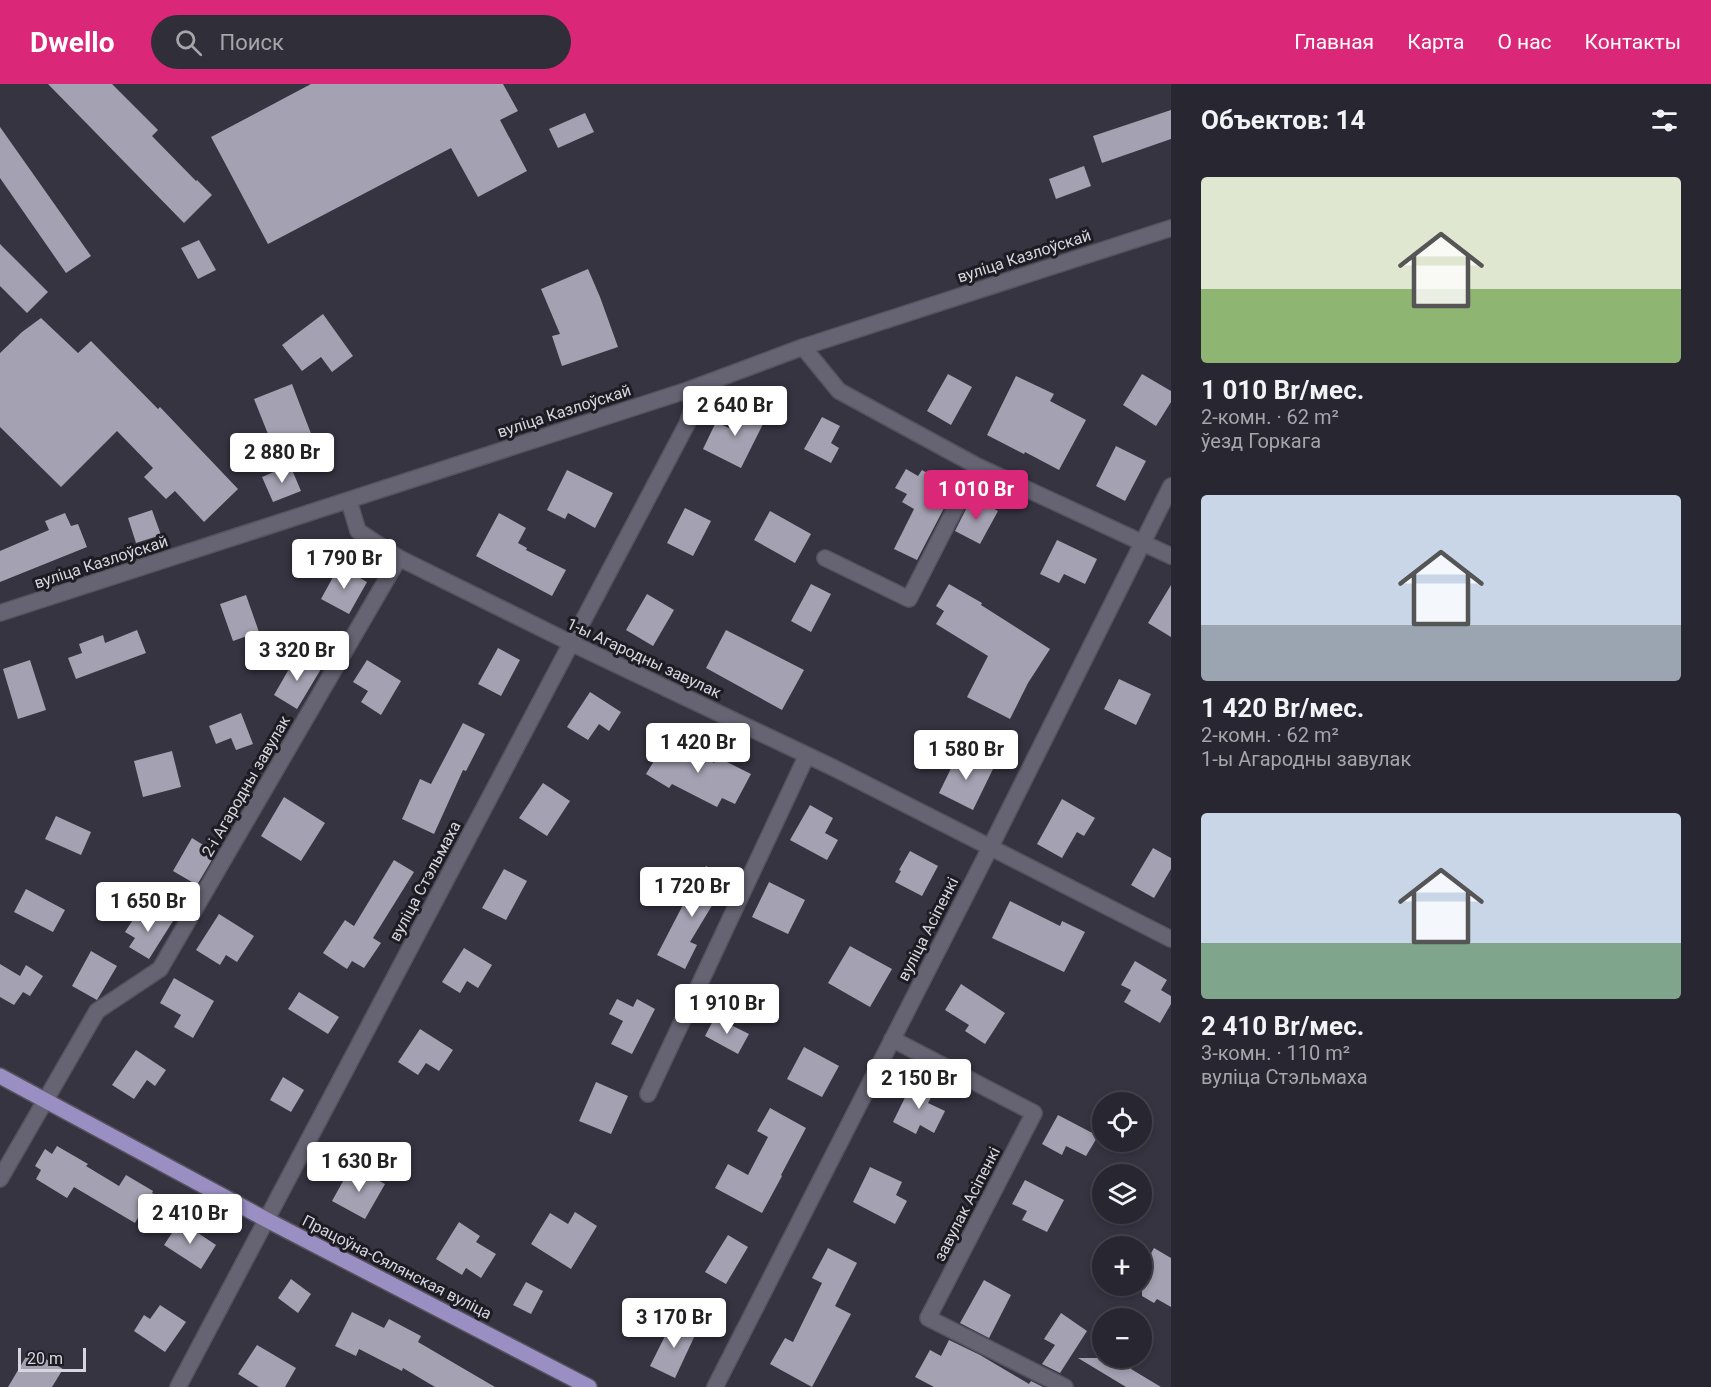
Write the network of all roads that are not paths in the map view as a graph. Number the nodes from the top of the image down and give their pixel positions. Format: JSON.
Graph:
{"nodes":[{"id":1,"x":1171,"y":228,"type":"edge"},
{"id":2,"x":802,"y":347,"type":"junction"},
{"id":3,"x":688,"y":390,"type":"junction"},
{"id":4,"x":977,"y":466,"type":"junction"},
{"id":5,"x":1171,"y":486,"type":"edge"},
{"id":6,"x":349,"y":501,"type":"junction"},
{"id":7,"x":1142,"y":541,"type":"junction"},
{"id":8,"x":1171,"y":556,"type":"edge"},
{"id":9,"x":399,"y":558,"type":"junction"},
{"id":10,"x":825,"y":558,"type":"dead end"},
{"id":11,"x":0,"y":613,"type":"edge"},
{"id":12,"x":571,"y":643,"type":"junction"},
{"id":13,"x":807,"y":755,"type":"junction"},
{"id":14,"x":990,"y":848,"type":"junction"},
{"id":15,"x":1171,"y":939,"type":"edge"},
{"id":16,"x":892,"y":1039,"type":"junction"},
{"id":17,"x":0,"y":1076,"type":"edge"},
{"id":18,"x":648,"y":1094,"type":"dead end"},
{"id":19,"x":44,"y":1101,"type":"junction"},
{"id":20,"x":0,"y":1179,"type":"edge"},
{"id":21,"x":267,"y":1220,"type":"junction"},
{"id":22,"x":178,"y":1387,"type":"edge"},
{"id":23,"x":589,"y":1387,"type":"edge"},
{"id":24,"x":715,"y":1387,"type":"edge"},
{"id":25,"x":1065,"y":1387,"type":"edge"}],
"edges":[{"from":1,"to":2,"type":"street","name":"вуліца Казлоўскай"},
{"from":2,"to":3,"type":"street","name":"вуліца Казлоўскай"},
{"from":2,"to":4,"type":"street"},
{"from":3,"to":6,"type":"street","name":"вуліца Казлоўскай"},
{"from":3,"to":12,"type":"street","name":"вуліца Стэльмаха"},
{"from":4,"to":7,"type":"street"},
{"from":4,"to":10,"type":"street"},
{"from":5,"to":7,"type":"street","name":"вуліца Асіпенкі"},
{"from":6,"to":9,"type":"street","name":"1-ы Агародны завулак"},
{"from":6,"to":11,"type":"street","name":"вуліца Казлоўскай"},
{"from":7,"to":8,"type":"street"},
{"from":7,"to":14,"type":"street","name":"вуліца Асіпенкі"},
{"from":9,"to":12,"type":"street","name":"1-ы Агародны завулак"},
{"from":9,"to":19,"type":"street","name":"2-і Агародны завулак"},
{"from":12,"to":13,"type":"street","name":"1-ы Агародны завулак"},
{"from":12,"to":21,"type":"street","name":"вуліца Стэльмаха"},
{"from":13,"to":14,"type":"street","name":"1-ы Агародны завулак"},
{"from":13,"to":18,"type":"street"},
{"from":14,"to":15,"type":"street","name":"1-ы Агародны завулак"},
{"from":14,"to":16,"type":"street","name":"вуліца Асіпенкі"},
{"from":16,"to":24,"type":"street","name":"вуліца Асіпенкі"},
{"from":16,"to":25,"type":"street","name":"завулак Асіпенкі"},
{"from":17,"to":19,"type":"main road","name":"Працоўна-Сялянская вуліца"},
{"from":19,"to":20,"type":"street","name":"2-і Агародны завулак"},
{"from":19,"to":21,"type":"main road","name":"Працоўна-Сялянская вуліца"},
{"from":21,"to":22,"type":"street","name":"вуліца Стэльмаха"},
{"from":21,"to":23,"type":"main road","name":"Працоўна-Сялянская вуліца"}]}
